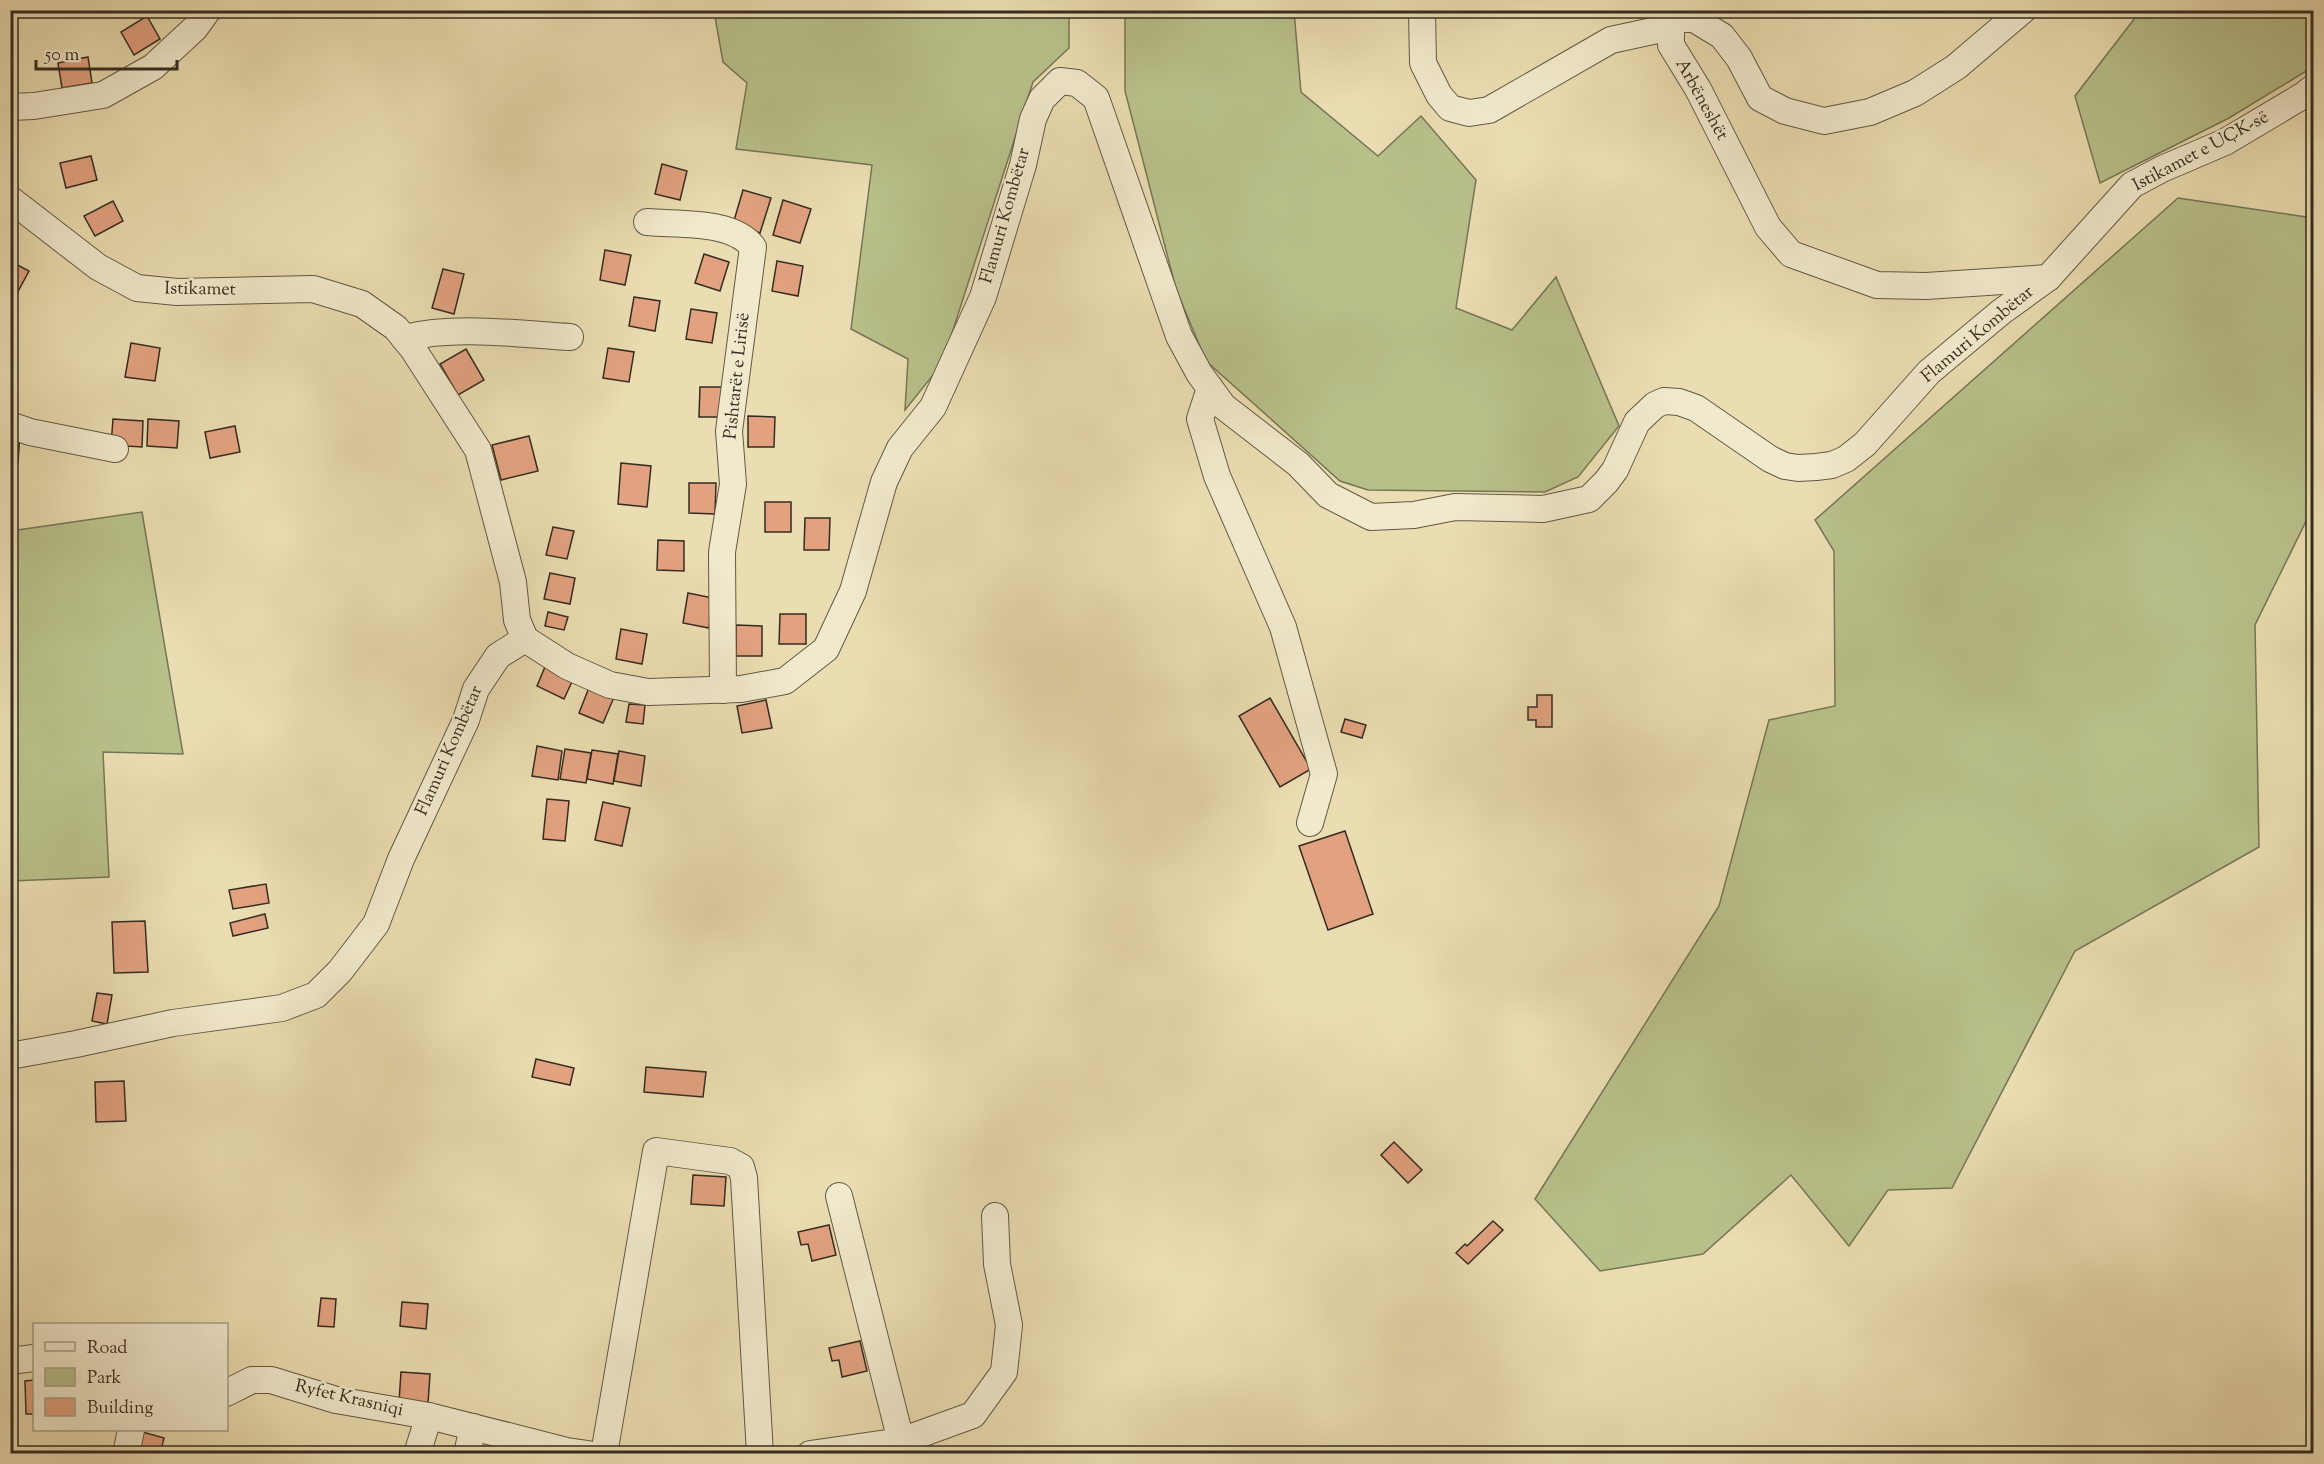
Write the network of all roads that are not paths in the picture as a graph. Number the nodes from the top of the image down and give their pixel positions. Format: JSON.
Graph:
{"nodes":[{"id":1,"x":208,"y":10,"type":"edge"},
{"id":2,"x":2023,"y":10,"type":"edge"},
{"id":3,"x":1422,"y":12,"type":"dead end"},
{"id":4,"x":1671,"y":27,"type":"junction"},
{"id":5,"x":2313,"y":87,"type":"edge"},
{"id":6,"x":10,"y":107,"type":"edge"},
{"id":7,"x":10,"y":199,"type":"edge"},
{"id":8,"x":647,"y":222,"type":"dead end"},
{"id":9,"x":2048,"y":278,"type":"junction"},
{"id":10,"x":570,"y":337,"type":"dead end"},
{"id":11,"x":404,"y":338,"type":"junction"},
{"id":12,"x":1210,"y":388,"type":"junction"},
{"id":13,"x":10,"y":425,"type":"edge"},
{"id":14,"x":115,"y":449,"type":"dead end"},
{"id":15,"x":525,"y":639,"type":"junction"},
{"id":16,"x":723,"y":690,"type":"junction"},
{"id":17,"x":1310,"y":823,"type":"dead end"},
{"id":18,"x":10,"y":1056,"type":"edge"},
{"id":19,"x":839,"y":1196,"type":"dead end"},
{"id":20,"x":995,"y":1216,"type":"dead end"},
{"id":21,"x":33,"y":1358,"type":"edge"},
{"id":22,"x":10,"y":1361,"type":"edge"},
{"id":23,"x":228,"y":1393,"type":"edge"},
{"id":24,"x":429,"y":1416,"type":"junction"},
{"id":25,"x":473,"y":1427,"type":"junction"},
{"id":26,"x":132,"y":1431,"type":"edge"},
{"id":27,"x":901,"y":1441,"type":"junction"},
{"id":28,"x":126,"y":1454,"type":"edge"},
{"id":29,"x":417,"y":1454,"type":"edge"},
{"id":30,"x":467,"y":1454,"type":"edge"},
{"id":31,"x":588,"y":1454,"type":"edge"},
{"id":32,"x":604,"y":1454,"type":"edge"},
{"id":33,"x":760,"y":1454,"type":"edge"},
{"id":34,"x":810,"y":1454,"type":"edge"}],
"edges":[{"from":1,"to":6,"type":"street"},
{"from":2,"to":4,"type":"street"},
{"from":3,"to":4,"type":"street"},
{"from":4,"to":9,"type":"street","name":"Arbëneshët"},
{"from":5,"to":9,"type":"street","name":"Istikamet e UÇK-së"},
{"from":7,"to":11,"type":"street","name":"Istikamet"},
{"from":8,"to":16,"type":"street","name":"Pishtarët e Lirisë"},
{"from":9,"to":12,"type":"street","name":"Flamuri Kombëtar"},
{"from":10,"to":11,"type":"street"},
{"from":11,"to":15,"type":"street","name":"Istikamet"},
{"from":12,"to":16,"type":"street","name":"Flamuri Kombëtar"},
{"from":12,"to":17,"type":"street"},
{"from":13,"to":14,"type":"street"},
{"from":15,"to":16,"type":"street","name":"Flamuri Kombëtar"},
{"from":15,"to":18,"type":"street","name":"Flamuri Kombëtar"},
{"from":19,"to":27,"type":"street"},
{"from":20,"to":27,"type":"street"},
{"from":21,"to":22,"type":"street"},
{"from":23,"to":24,"type":"street","name":"Ryfet Krasniqi"},
{"from":24,"to":25,"type":"street","name":"Ryfet Krasniqi"},
{"from":24,"to":29,"type":"street"},
{"from":25,"to":30,"type":"street"},
{"from":25,"to":31,"type":"street","name":"Ryfet Krasniqi"},
{"from":26,"to":28,"type":"street"},
{"from":27,"to":34,"type":"street"},
{"from":32,"to":33,"type":"street"}]}
